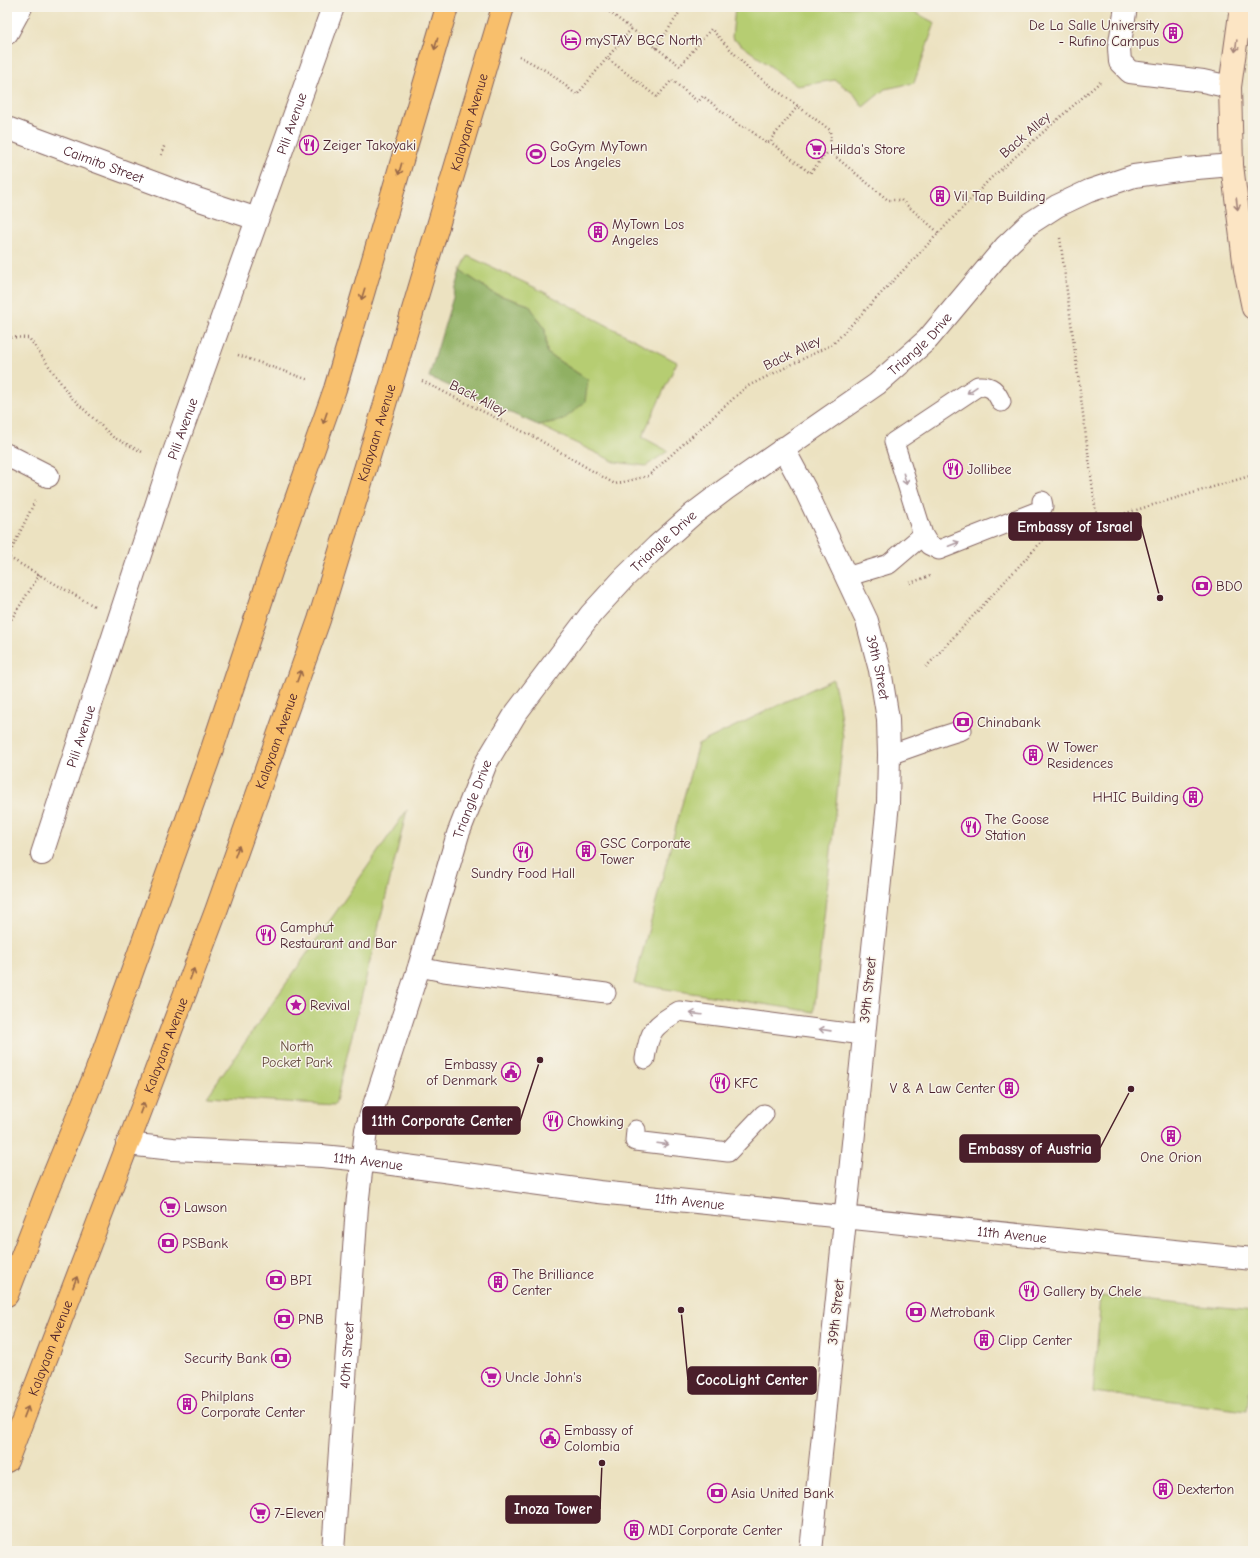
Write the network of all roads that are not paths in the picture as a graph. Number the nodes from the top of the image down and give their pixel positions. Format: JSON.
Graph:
{"nodes":[{"id":1,"x":21,"y":7,"type":"edge"},
{"id":2,"x":333,"y":7,"type":"edge"},
{"id":3,"x":447,"y":7,"type":"edge"},
{"id":4,"x":504,"y":7,"type":"edge"},
{"id":5,"x":1126,"y":7,"type":"edge"},
{"id":6,"x":1242,"y":7,"type":"edge"},
{"id":7,"x":7,"y":33,"type":"edge"},
{"id":8,"x":1230,"y":87,"type":"junction"},
{"id":9,"x":7,"y":128,"type":"edge"},
{"id":10,"x":1232,"y":166,"type":"junction"},
{"id":11,"x":257,"y":219,"type":"junction"},
{"id":12,"x":1253,"y":308,"type":"edge"},
{"id":13,"x":1001,"y":402,"type":"dead end"},
{"id":14,"x":783,"y":448,"type":"junction"},
{"id":15,"x":7,"y":455,"type":"edge"},
{"id":16,"x":48,"y":476,"type":"dead end"},
{"id":17,"x":1042,"y":501,"type":"dead end"},
{"id":18,"x":923,"y":535,"type":"junction"},
{"id":19,"x":846,"y":577,"type":"junction"},
{"id":20,"x":962,"y":730,"type":"dead end"},
{"id":21,"x":889,"y":755,"type":"junction"},
{"id":22,"x":42,"y":854,"type":"dead end"},
{"id":23,"x":419,"y":967,"type":"junction"},
{"id":24,"x":606,"y":993,"type":"dead end"},
{"id":25,"x":864,"y":1035,"type":"junction"},
{"id":26,"x":645,"y":1059,"type":"dead end"},
{"id":27,"x":764,"y":1114,"type":"dead end"},
{"id":28,"x":636,"y":1130,"type":"dead end"},
{"id":29,"x":127,"y":1144,"type":"junction"},
{"id":30,"x":362,"y":1160,"type":"junction"},
{"id":31,"x":845,"y":1217,"type":"junction"},
{"id":32,"x":1253,"y":1259,"type":"edge"},
{"id":33,"x":7,"y":1295,"type":"edge"},
{"id":34,"x":7,"y":1461,"type":"edge"},
{"id":35,"x":333,"y":1551,"type":"edge"},
{"id":36,"x":811,"y":1551,"type":"edge"}],
"edges":[{"from":1,"to":7,"type":"street"},
{"from":2,"to":11,"type":"street","name":"Pili Avenue"},
{"from":3,"to":33,"type":"main road","one_way":true},
{"from":29,"to":4,"type":"main road","name":"Kalayaan Avenue","one_way":true},
{"from":5,"to":8,"type":"street"},
{"from":6,"to":8,"type":"main road","one_way":true},
{"from":8,"to":10,"type":"main road"},
{"from":9,"to":11,"type":"street","name":"Caimito Street"},
{"from":10,"to":12,"type":"main road","one_way":true},
{"from":10,"to":14,"type":"street","name":"Triangle Drive"},
{"from":11,"to":22,"type":"street","name":"Pili Avenue"},
{"from":13,"to":18,"type":"lane","one_way":true},
{"from":14,"to":19,"type":"street","name":"39th Street"},
{"from":14,"to":23,"type":"street","name":"Triangle Drive"},
{"from":15,"to":16,"type":"street"},
{"from":18,"to":17,"type":"lane","one_way":true},
{"from":18,"to":19,"type":"lane"},
{"from":19,"to":21,"type":"street","name":"39th Street"},
{"from":20,"to":21,"type":"lane"},
{"from":21,"to":25,"type":"street","name":"39th Street"},
{"from":23,"to":24,"type":"lane"},
{"from":23,"to":30,"type":"street","name":"Triangle Drive"},
{"from":25,"to":26,"type":"lane","one_way":true},
{"from":25,"to":31,"type":"street","name":"39th Street"},
{"from":28,"to":27,"type":"lane","one_way":true},
{"from":29,"to":30,"type":"street","name":"11th Avenue"},
{"from":34,"to":29,"type":"main road","name":"Kalayaan Avenue","one_way":true},
{"from":30,"to":31,"type":"street","name":"11th Avenue"},
{"from":30,"to":35,"type":"street","name":"40th Street"},
{"from":31,"to":32,"type":"street","name":"11th Avenue"},
{"from":31,"to":36,"type":"street","name":"39th Street"}]}
